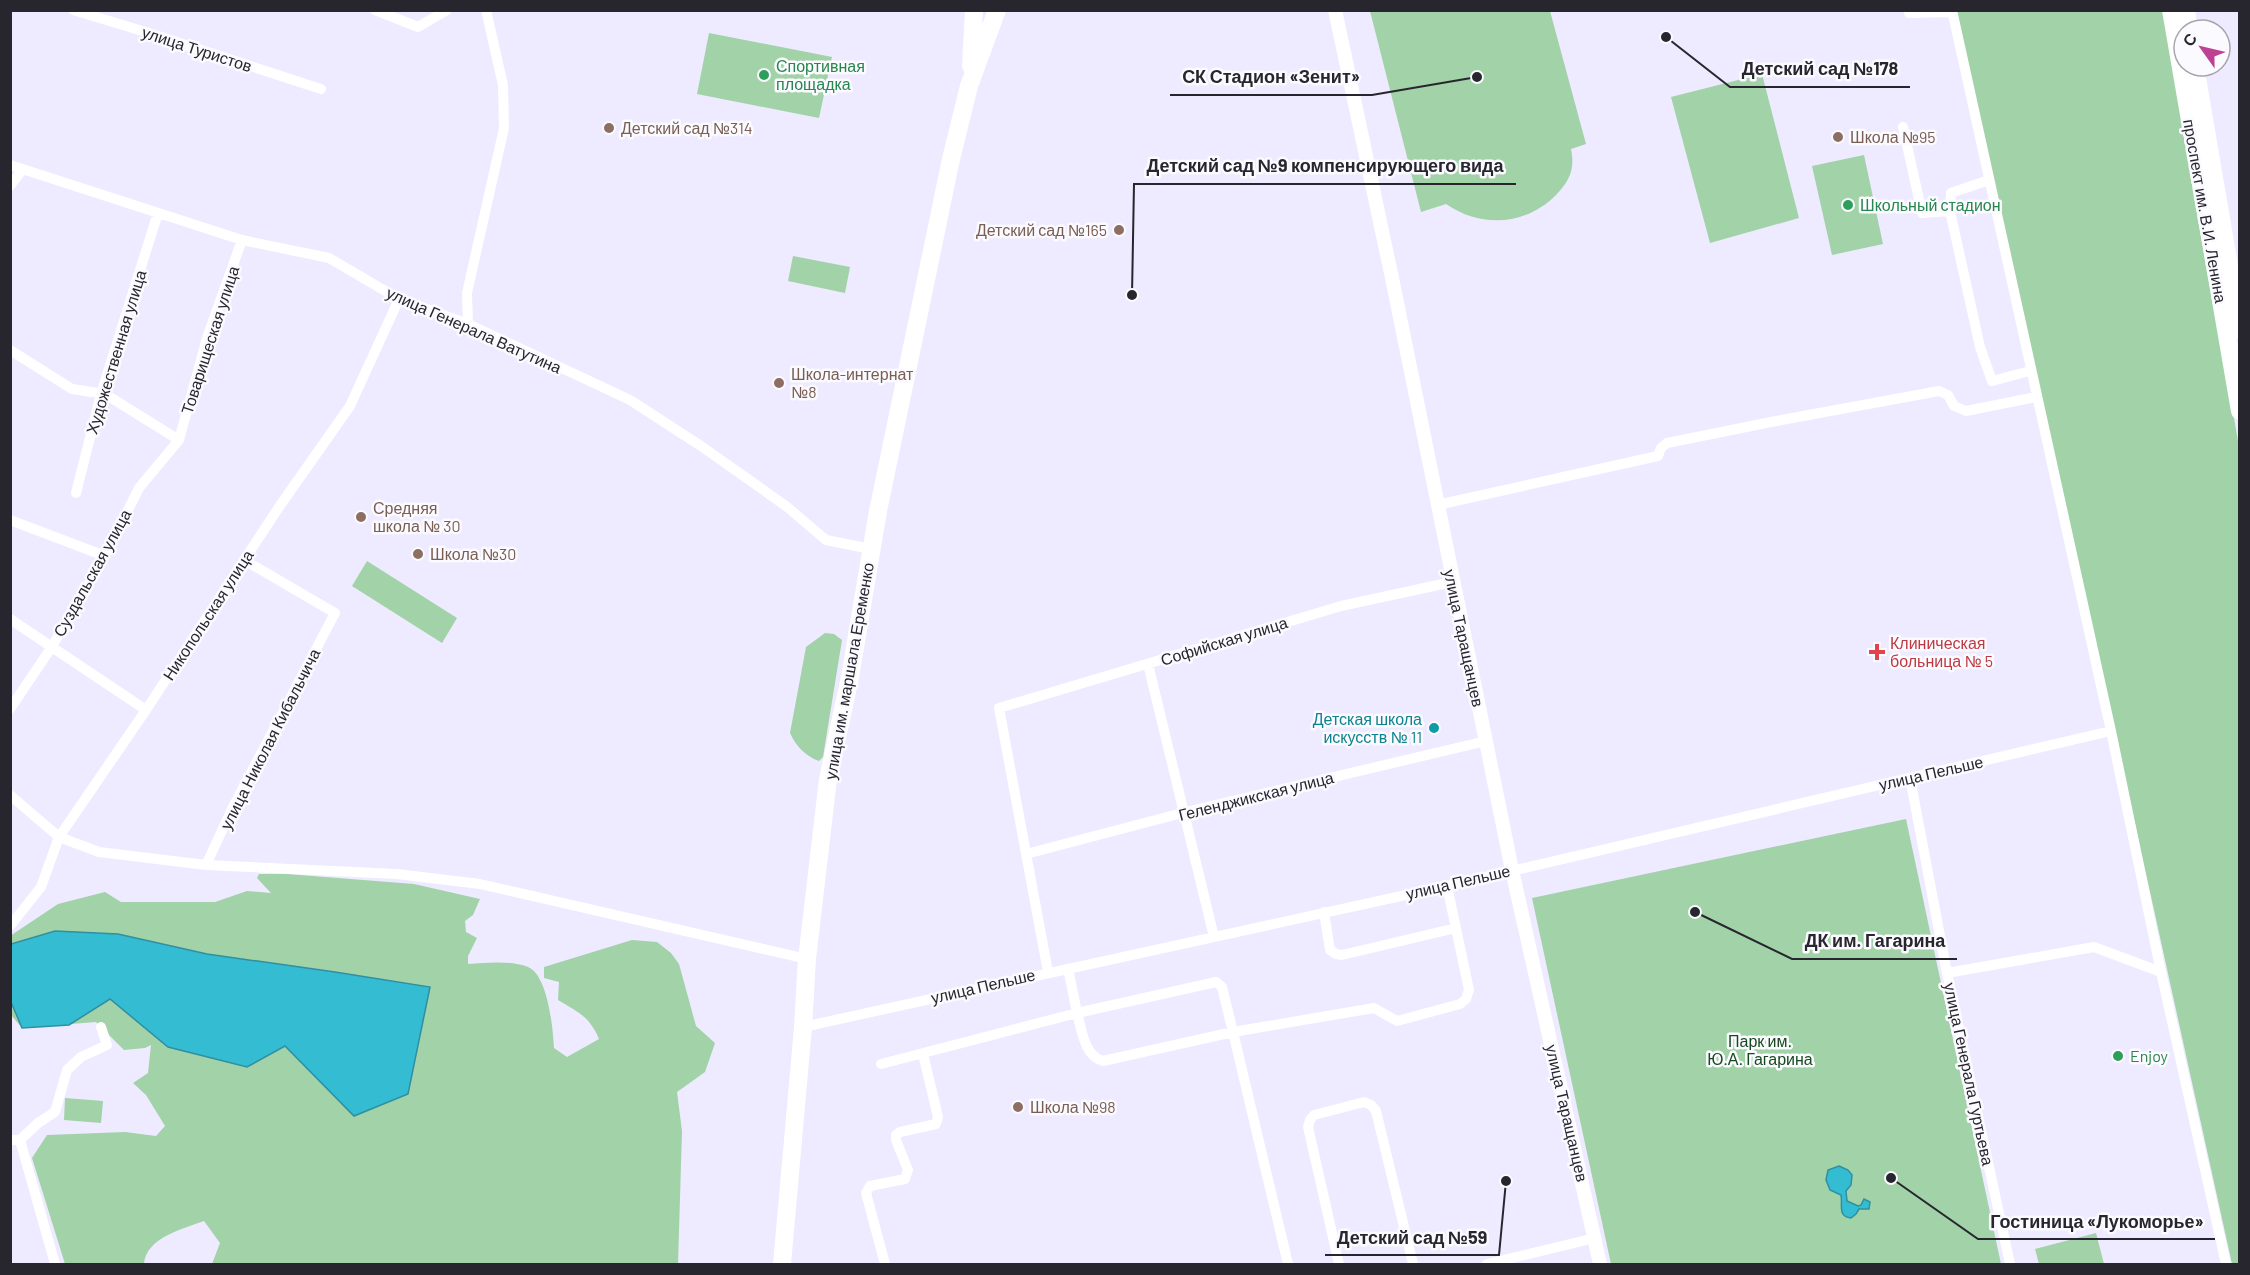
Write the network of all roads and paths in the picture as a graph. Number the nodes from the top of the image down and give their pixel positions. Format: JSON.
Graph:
{"nodes":[{"id":1,"x":73,"y":10,"type":"edge"},
{"id":2,"x":375,"y":10,"type":"edge"},
{"id":3,"x":447,"y":10,"type":"edge"},
{"id":4,"x":486,"y":10,"type":"edge"},
{"id":5,"x":974,"y":10,"type":"edge"},
{"id":6,"x":997,"y":10,"type":"edge"},
{"id":7,"x":1335,"y":10,"type":"edge"},
{"id":8,"x":1908,"y":10,"type":"edge"},
{"id":9,"x":2171,"y":10,"type":"edge"},
{"id":10,"x":1952,"y":11,"type":"edge"},
{"id":11,"x":2197,"y":78,"type":"edge"},
{"id":12,"x":969,"y":86,"type":"junction"},
{"id":13,"x":321,"y":88,"type":"dead end"},
{"id":14,"x":1903,"y":127,"type":"dead end"},
{"id":15,"x":10,"y":165,"type":"edge"},
{"id":16,"x":23,"y":169,"type":"junction"},
{"id":17,"x":1989,"y":180,"type":"junction"},
{"id":18,"x":10,"y":186,"type":"edge"},
{"id":19,"x":1950,"y":211,"type":"junction"},
{"id":20,"x":158,"y":213,"type":"junction"},
{"id":21,"x":242,"y":240,"type":"junction"},
{"id":22,"x":399,"y":298,"type":"junction"},
{"id":23,"x":468,"y":324,"type":"junction"},
{"id":24,"x":2240,"y":330,"type":"edge"},
{"id":25,"x":10,"y":350,"type":"edge"},
{"id":26,"x":2030,"y":371,"type":"junction"},
{"id":27,"x":101,"y":394,"type":"junction"},
{"id":28,"x":2036,"y":397,"type":"junction"},
{"id":29,"x":2240,"y":411,"type":"edge"},
{"id":30,"x":178,"y":440,"type":"junction"},
{"id":31,"x":76,"y":493,"type":"dead end"},
{"id":32,"x":1437,"y":505,"type":"junction"},
{"id":33,"x":10,"y":520,"type":"edge"},
{"id":34,"x":871,"y":549,"type":"junction"},
{"id":35,"x":105,"y":556,"type":"junction"},
{"id":36,"x":244,"y":560,"type":"junction"},
{"id":37,"x":1452,"y":582,"type":"junction"},
{"id":38,"x":10,"y":620,"type":"edge"},
{"id":39,"x":51,"y":648,"type":"junction"},
{"id":40,"x":1148,"y":664,"type":"junction"},
{"id":41,"x":10,"y":709,"type":"edge"},
{"id":42,"x":146,"y":710,"type":"junction"},
{"id":43,"x":2111,"y":731,"type":"junction"},
{"id":44,"x":1486,"y":741,"type":"junction"},
{"id":45,"x":1910,"y":778,"type":"junction"},
{"id":46,"x":10,"y":795,"type":"edge"},
{"id":47,"x":1186,"y":812,"type":"junction"},
{"id":48,"x":59,"y":837,"type":"junction"},
{"id":49,"x":1026,"y":854,"type":"junction"},
{"id":50,"x":206,"y":865,"type":"junction"},
{"id":51,"x":1512,"y":870,"type":"junction"},
{"id":52,"x":1448,"y":886,"type":"junction"},
{"id":53,"x":1323,"y":912,"type":"junction"},
{"id":54,"x":10,"y":926,"type":"edge"},
{"id":55,"x":1456,"y":928,"type":"junction"},
{"id":56,"x":1214,"y":936,"type":"junction"},
{"id":57,"x":807,"y":959,"type":"junction"},
{"id":58,"x":1066,"y":969,"type":"junction"},
{"id":59,"x":1048,"y":972,"type":"junction"},
{"id":60,"x":2161,"y":972,"type":"junction"},
{"id":61,"x":1947,"y":973,"type":"junction"},
{"id":62,"x":1077,"y":1013,"type":"junction"},
{"id":63,"x":803,"y":1027,"type":"junction"},
{"id":64,"x":101,"y":1028,"type":"dead end"},
{"id":65,"x":1233,"y":1032,"type":"junction"},
{"id":66,"x":923,"y":1054,"type":"junction"},
{"id":67,"x":881,"y":1064,"type":"dead end"},
{"id":68,"x":15,"y":1140,"type":"edge"},
{"id":69,"x":1594,"y":1238,"type":"junction"},
{"id":70,"x":55,"y":1264,"type":"edge"},
{"id":71,"x":782,"y":1264,"type":"edge"},
{"id":72,"x":885,"y":1264,"type":"edge"},
{"id":73,"x":1288,"y":1264,"type":"edge"},
{"id":74,"x":1339,"y":1264,"type":"edge"},
{"id":75,"x":1413,"y":1264,"type":"edge"},
{"id":76,"x":1487,"y":1264,"type":"edge"},
{"id":77,"x":1600,"y":1264,"type":"edge"},
{"id":78,"x":2010,"y":1264,"type":"edge"},
{"id":79,"x":2226,"y":1264,"type":"edge"}],
"edges":[{"from":1,"to":13,"type":"street","name":"улица Туристов"},
{"from":2,"to":3,"type":"street"},
{"from":4,"to":23,"type":"street"},
{"from":5,"to":12,"type":"main road"},
{"from":6,"to":12,"type":"main road"},
{"from":7,"to":32,"type":"street","name":"улица Таращанцев"},
{"from":8,"to":10,"type":"street"},
{"from":9,"to":29,"type":"main road","name":"проспект им. В.И. Ленина"},
{"from":10,"to":17,"type":"street"},
{"from":11,"to":24,"type":"main road","name":"проспект им. В.И. Ленина"},
{"from":12,"to":34,"type":"main road","name":"улица им. маршала Еременко"},
{"from":14,"to":19,"type":"street"},
{"from":15,"to":16,"type":"street","name":"улица Генерала Ватутина"},
{"from":16,"to":18,"type":"street"},
{"from":16,"to":20,"type":"street","name":"улица Генерала Ватутина"},
{"from":17,"to":19,"type":"street"},
{"from":17,"to":26,"type":"street"},
{"from":19,"to":26,"type":"street"},
{"from":20,"to":21,"type":"street","name":"улица Генерала Ватутина"},
{"from":20,"to":27,"type":"street","name":"Художественная улица"},
{"from":21,"to":22,"type":"street","name":"улица Генерала Ватутина"},
{"from":21,"to":30,"type":"street","name":"Товарищеская улица"},
{"from":22,"to":23,"type":"street","name":"улица Генерала Ватутина"},
{"from":22,"to":36,"type":"street","name":"Никопольская улица"},
{"from":23,"to":34,"type":"street","name":"улица Генерала Ватутина"},
{"from":25,"to":27,"type":"street"},
{"from":26,"to":28,"type":"street"},
{"from":27,"to":30,"type":"street"},
{"from":27,"to":31,"type":"street","name":"Художественная улица"},
{"from":28,"to":32,"type":"street"},
{"from":28,"to":43,"type":"street"},
{"from":30,"to":35,"type":"street","name":"Суздальская улица"},
{"from":32,"to":37,"type":"street","name":"улица Таращанцев"},
{"from":33,"to":35,"type":"street"},
{"from":34,"to":57,"type":"main road","name":"улица им. маршала Еременко"},
{"from":35,"to":39,"type":"street","name":"Суздальская улица"},
{"from":36,"to":42,"type":"street","name":"Никопольская улица"},
{"from":36,"to":50,"type":"street","name":"улица Николая Кибальчича"},
{"from":37,"to":40,"type":"street","name":"Софийская улица"},
{"from":37,"to":44,"type":"street","name":"улица Таращанцев"},
{"from":38,"to":39,"type":"street"},
{"from":39,"to":41,"type":"street","name":"Суздальская улица"},
{"from":39,"to":42,"type":"street"},
{"from":40,"to":47,"type":"street"},
{"from":40,"to":49,"type":"street","name":"Софийская улица"},
{"from":42,"to":48,"type":"street","name":"Никопольская улица"},
{"from":43,"to":45,"type":"street","name":"улица Пельше"},
{"from":43,"to":60,"type":"street"},
{"from":44,"to":47,"type":"street","name":"Геленджикская улица"},
{"from":44,"to":51,"type":"street","name":"улица Таращанцев"},
{"from":45,"to":51,"type":"street","name":"улица Пельше"},
{"from":45,"to":61,"type":"street","name":"улица Генерала Гуртьева"},
{"from":46,"to":48,"type":"street"},
{"from":47,"to":49,"type":"street","name":"Геленджикская улица"},
{"from":47,"to":56,"type":"street"},
{"from":48,"to":50,"type":"street"},
{"from":48,"to":54,"type":"street","name":"Никопольская улица"},
{"from":49,"to":59,"type":"street"},
{"from":50,"to":57,"type":"street"},
{"from":51,"to":52,"type":"street","name":"улица Пельше"},
{"from":51,"to":69,"type":"street","name":"улица Таращанцев"},
{"from":52,"to":53,"type":"street","name":"улица Пельше"},
{"from":52,"to":55,"type":"street"},
{"from":53,"to":55,"type":"street"},
{"from":53,"to":56,"type":"street","name":"улица Пельше"},
{"from":55,"to":65,"type":"street"},
{"from":56,"to":58,"type":"street","name":"улица Пельше"},
{"from":57,"to":63,"type":"main road","name":"улица им. маршала Еременко"},
{"from":58,"to":59,"type":"street","name":"улица Пельше"},
{"from":58,"to":62,"type":"street"},
{"from":59,"to":63,"type":"street","name":"улица Пельше"},
{"from":60,"to":61,"type":"street"},
{"from":60,"to":79,"type":"street"},
{"from":61,"to":78,"type":"street","name":"улица Генерала Гуртьева"},
{"from":62,"to":65,"type":"street"},
{"from":62,"to":65,"type":"street"},
{"from":62,"to":66,"type":"street"},
{"from":63,"to":71,"type":"main road","name":"улица им. маршала Еременко"},
{"from":64,"to":68,"type":"street"},
{"from":65,"to":73,"type":"street"},
{"from":66,"to":67,"type":"street"},
{"from":66,"to":72,"type":"street"},
{"from":68,"to":70,"type":"street"},
{"from":69,"to":76,"type":"street"},
{"from":69,"to":77,"type":"street","name":"улица Таращанцев"},
{"from":74,"to":75,"type":"street"}]}
